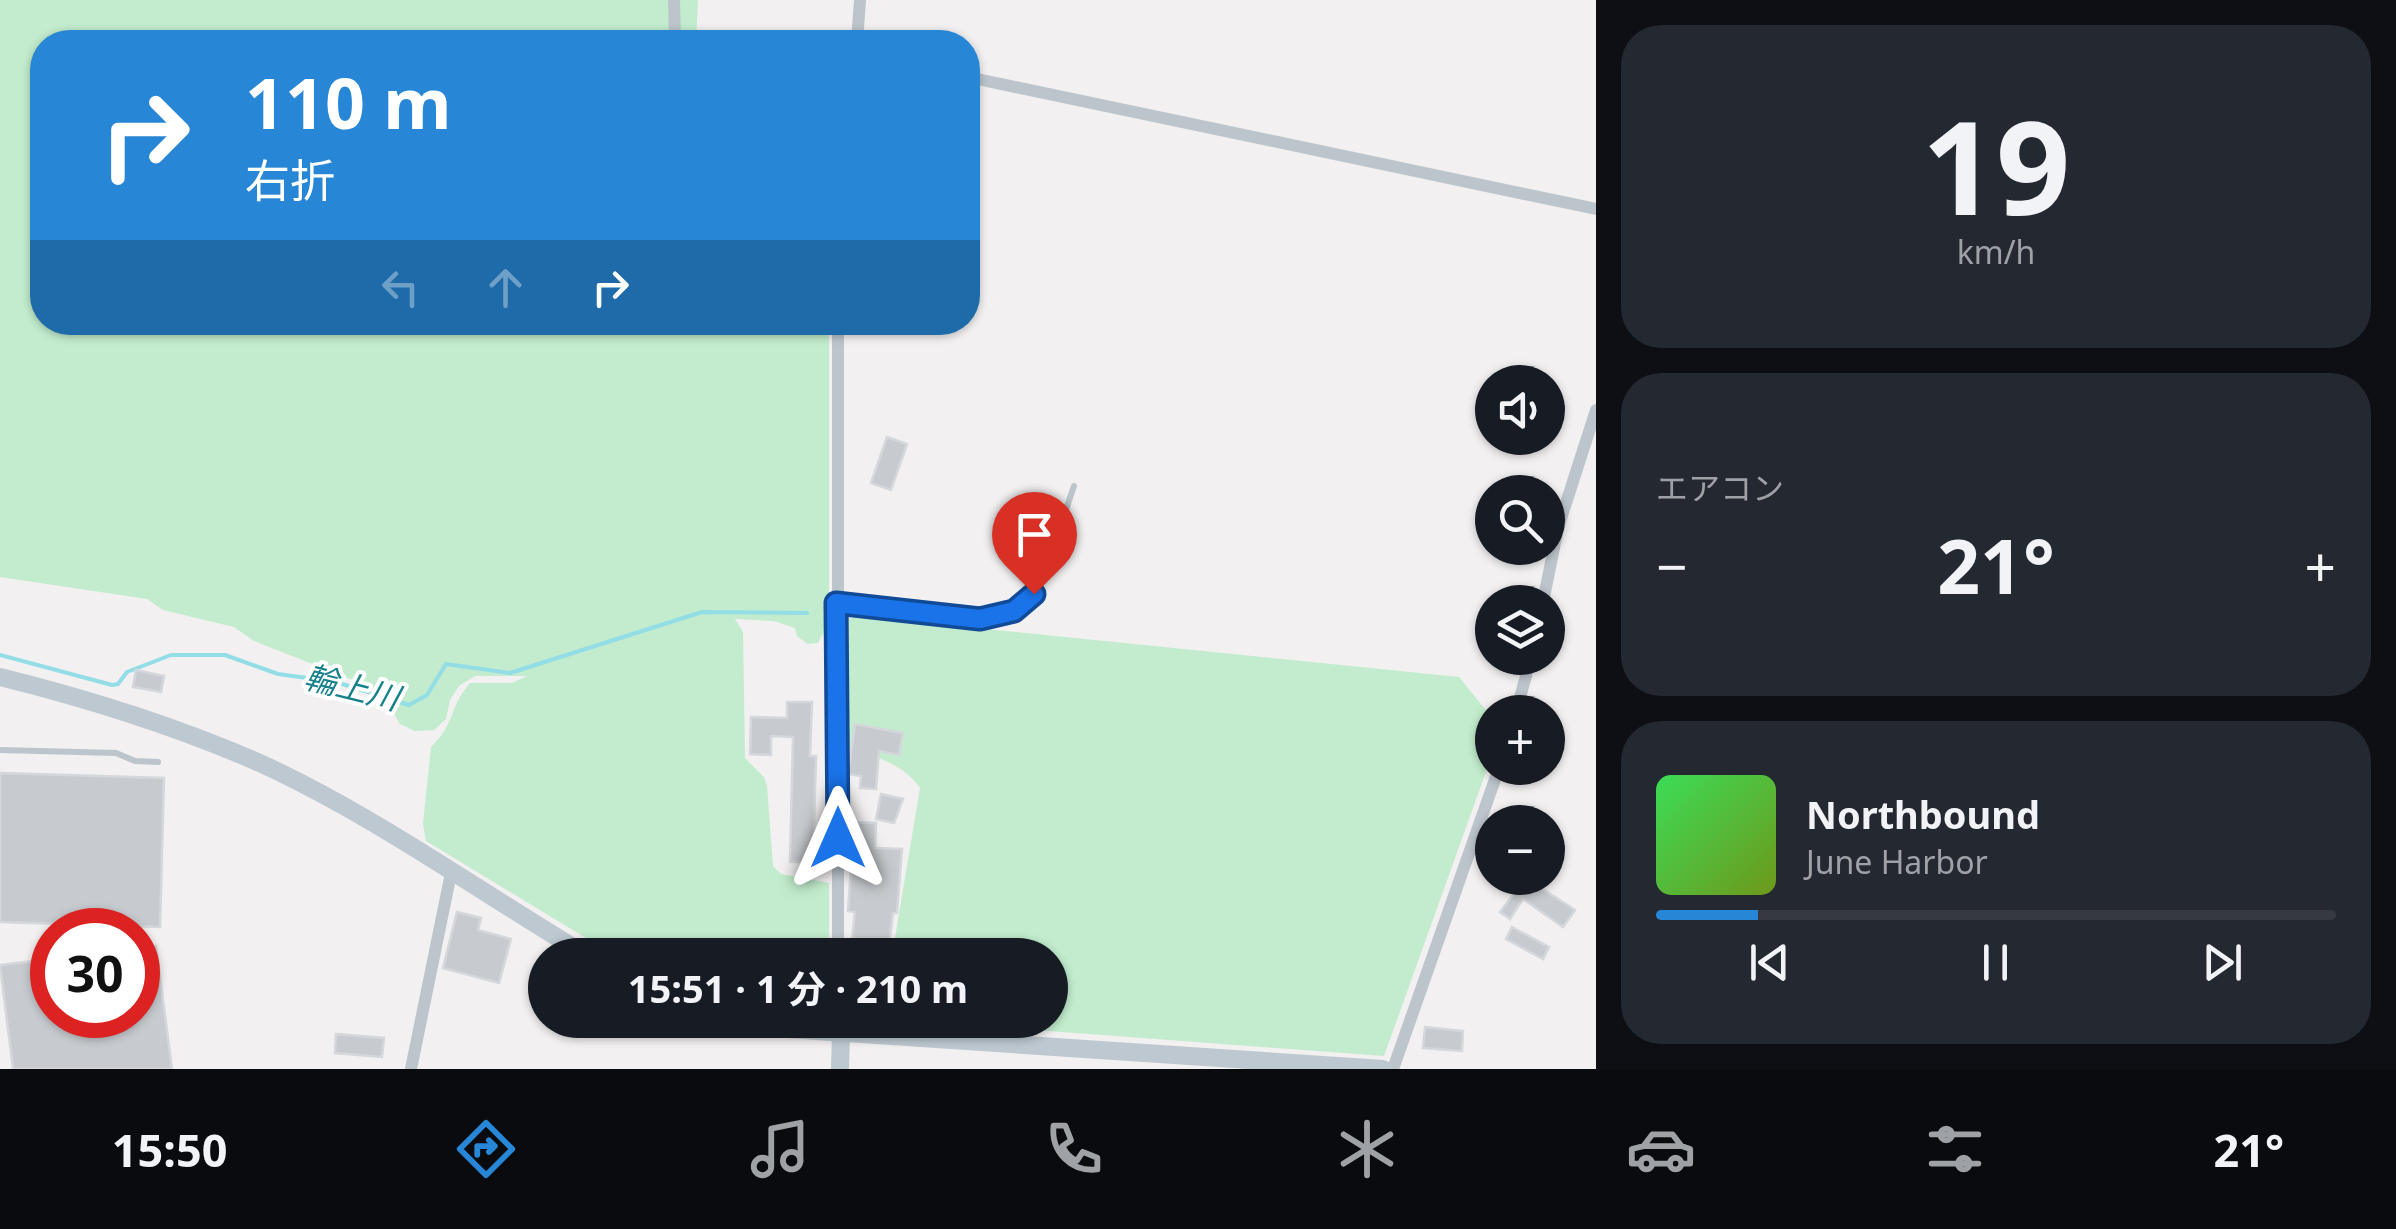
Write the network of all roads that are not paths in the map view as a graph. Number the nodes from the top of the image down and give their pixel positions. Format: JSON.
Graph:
{"nodes":[{"id":1,"x":674,"y":0,"type":"edge"},
{"id":2,"x":860,"y":0,"type":"edge"},
{"id":3,"x":674,"y":30,"type":"edge"},
{"id":4,"x":858,"y":30,"type":"edge"},
{"id":5,"x":980,"y":80,"type":"edge"},
{"id":6,"x":1596,"y":209,"type":"edge"},
{"id":7,"x":838,"y":335,"type":"edge"},
{"id":8,"x":1596,"y":410,"type":"edge"},
{"id":9,"x":1074,"y":486,"type":"dead end"},
{"id":10,"x":1546,"y":585,"type":"edge"},
{"id":11,"x":836,"y":603,"type":"junction"},
{"id":12,"x":0,"y":677,"type":"edge"},
{"id":13,"x":0,"y":750,"type":"edge"},
{"id":14,"x":158,"y":762,"type":"dead end"},
{"id":15,"x":1494,"y":785,"type":"edge"},
{"id":16,"x":451,"y":873,"type":"junction"},
{"id":17,"x":558,"y":938,"type":"edge"},
{"id":18,"x":838,"y":938,"type":"edge"},
{"id":19,"x":840,"y":1038,"type":"edge"},
{"id":20,"x":982,"y":1038,"type":"edge"},
{"id":21,"x":412,"y":1069,"type":"edge"},
{"id":22,"x":840,"y":1069,"type":"edge"},
{"id":23,"x":1383,"y":1069,"type":"edge"},
{"id":24,"x":1393,"y":1069,"type":"edge"}],
"edges":[{"from":1,"to":3,"type":"street"},
{"from":2,"to":4,"type":"street"},
{"from":5,"to":6,"type":"street"},
{"from":7,"to":11,"type":"street"},
{"from":8,"to":10,"type":"street"},
{"from":9,"to":11,"type":"lane"},
{"from":11,"to":18,"type":"street"},
{"from":12,"to":16,"type":"street"},
{"from":13,"to":14,"type":"lane"},
{"from":15,"to":24,"type":"street"},
{"from":16,"to":17,"type":"street"},
{"from":16,"to":21,"type":"street"},
{"from":19,"to":22,"type":"street"},
{"from":20,"to":23,"type":"street"}]}
